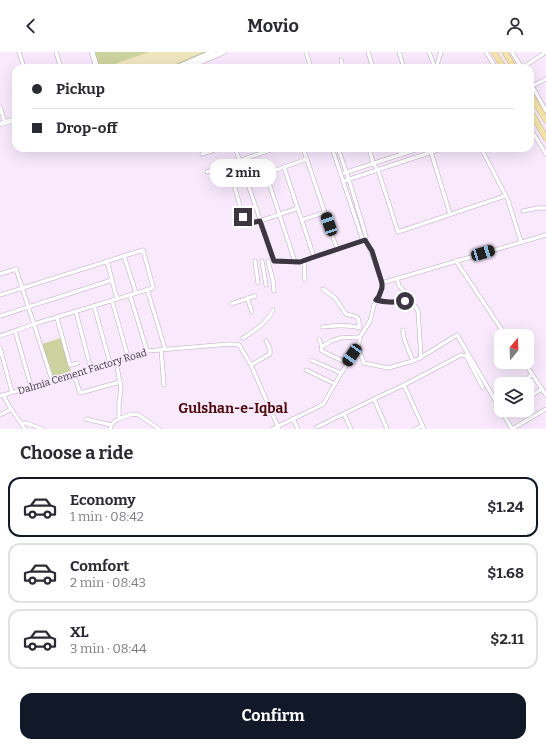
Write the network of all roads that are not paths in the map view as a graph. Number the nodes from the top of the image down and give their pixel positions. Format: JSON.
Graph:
{"nodes":[{"id":1,"x":19,"y":52,"type":"edge"},
{"id":2,"x":56,"y":52,"type":"edge"},
{"id":3,"x":92,"y":52,"type":"edge"},
{"id":4,"x":214,"y":52,"type":"edge"},
{"id":5,"x":224,"y":52,"type":"edge"},
{"id":6,"x":306,"y":52,"type":"edge"},
{"id":7,"x":368,"y":52,"type":"edge"},
{"id":8,"x":399,"y":52,"type":"edge"},
{"id":9,"x":429,"y":52,"type":"edge"},
{"id":10,"x":441,"y":52,"type":"edge"},
{"id":11,"x":486,"y":52,"type":"edge"},
{"id":12,"x":494,"y":52,"type":"edge"},
{"id":13,"x":505,"y":52,"type":"edge"},
{"id":14,"x":512,"y":52,"type":"edge"},
{"id":15,"x":546,"y":52,"type":"edge"},
{"id":16,"x":341,"y":60,"type":"dead end"},
{"id":17,"x":23,"y":64,"type":"edge"},
{"id":18,"x":60,"y":64,"type":"edge"},
{"id":19,"x":96,"y":64,"type":"edge"},
{"id":20,"x":186,"y":64,"type":"edge"},
{"id":21,"x":195,"y":64,"type":"edge"},
{"id":22,"x":310,"y":64,"type":"edge"},
{"id":23,"x":342,"y":64,"type":"edge"},
{"id":24,"x":372,"y":64,"type":"edge"},
{"id":25,"x":403,"y":64,"type":"edge"},
{"id":26,"x":434,"y":64,"type":"edge"},
{"id":27,"x":436,"y":64,"type":"edge"},
{"id":28,"x":494,"y":64,"type":"edge"},
{"id":29,"x":502,"y":64,"type":"edge"},
{"id":30,"x":512,"y":64,"type":"edge"},
{"id":31,"x":520,"y":64,"type":"edge"},
{"id":32,"x":528,"y":64,"type":"edge"},
{"id":33,"x":546,"y":79,"type":"edge"},
{"id":34,"x":534,"y":85,"type":"edge"},
{"id":35,"x":534,"y":90,"type":"edge"},
{"id":36,"x":534,"y":98,"type":"edge"},
{"id":37,"x":0,"y":107,"type":"edge"},
{"id":38,"x":544,"y":109,"type":"edge"},
{"id":39,"x":12,"y":120,"type":"edge"},
{"id":40,"x":546,"y":120,"type":"edge"},
{"id":41,"x":534,"y":122,"type":"edge"},
{"id":42,"x":2,"y":124,"type":"edge"},
{"id":43,"x":534,"y":134,"type":"edge"},
{"id":44,"x":546,"y":138,"type":"edge"},
{"id":45,"x":208,"y":152,"type":"edge"},
{"id":46,"x":237,"y":152,"type":"edge"},
{"id":47,"x":264,"y":152,"type":"edge"},
{"id":48,"x":304,"y":152,"type":"edge"},
{"id":49,"x":333,"y":152,"type":"edge"},
{"id":50,"x":339,"y":152,"type":"edge"},
{"id":51,"x":370,"y":152,"type":"edge"},
{"id":52,"x":400,"y":152,"type":"edge"},
{"id":53,"x":407,"y":152,"type":"edge"},
{"id":54,"x":410,"y":152,"type":"edge"},
{"id":55,"x":431,"y":152,"type":"joint"},
{"id":56,"x":483,"y":152,"type":"edge"},
{"id":57,"x":202,"y":154,"type":"dead end"},
{"id":58,"x":546,"y":154,"type":"edge"},
{"id":59,"x":401,"y":155,"type":"junction"},
{"id":60,"x":307,"y":159,"type":"junction"},
{"id":61,"x":240,"y":160,"type":"junction"},
{"id":62,"x":408,"y":160,"type":"junction"},
{"id":63,"x":373,"y":163,"type":"junction"},
{"id":64,"x":227,"y":165,"type":"junction"},
{"id":65,"x":284,"y":167,"type":"junction"},
{"id":66,"x":378,"y":170,"type":"junction"},
{"id":67,"x":207,"y":172,"type":"dead end"},
{"id":68,"x":346,"y":173,"type":"junction"},
{"id":69,"x":266,"y":174,"type":"junction"},
{"id":70,"x":341,"y":174,"type":"junction"},
{"id":71,"x":248,"y":180,"type":"junction"},
{"id":72,"x":348,"y":180,"type":"junction"},
{"id":73,"x":344,"y":181,"type":"junction"},
{"id":74,"x":505,"y":196,"type":"junction"},
{"id":75,"x":298,"y":208,"type":"junction"},
{"id":76,"x":546,"y":208,"type":"edge"},
{"id":77,"x":523,"y":211,"type":"dead end"},
{"id":78,"x":325,"y":212,"type":"junction"},
{"id":79,"x":450,"y":214,"type":"junction"},
{"id":80,"x":279,"y":215,"type":"junction"},
{"id":81,"x":357,"y":216,"type":"junction"},
{"id":82,"x":302,"y":220,"type":"junction"},
{"id":83,"x":260,"y":221,"type":"junction"},
{"id":84,"x":546,"y":235,"type":"edge"},
{"id":85,"x":365,"y":240,"type":"junction"},
{"id":86,"x":521,"y":242,"type":"junction"},
{"id":87,"x":337,"y":249,"type":"junction"},
{"id":88,"x":124,"y":256,"type":"junction"},
{"id":89,"x":314,"y":257,"type":"junction"},
{"id":90,"x":304,"y":260,"type":"junction"},
{"id":91,"x":107,"y":261,"type":"junction"},
{"id":92,"x":255,"y":261,"type":"dead end"},
{"id":93,"x":262,"y":261,"type":"dead end"},
{"id":94,"x":268,"y":261,"type":"dead end"},
{"id":95,"x":456,"y":261,"type":"junction"},
{"id":96,"x":294,"y":262,"type":"junction"},
{"id":97,"x":0,"y":274,"type":"edge"},
{"id":98,"x":397,"y":278,"type":"junction"},
{"id":99,"x":112,"y":280,"type":"junction"},
{"id":100,"x":305,"y":280,"type":"dead end"},
{"id":101,"x":258,"y":283,"type":"dead end"},
{"id":102,"x":382,"y":283,"type":"junction"},
{"id":103,"x":266,"y":285,"type":"dead end"},
{"id":104,"x":22,"y":288,"type":"junction"},
{"id":105,"x":147,"y":289,"type":"junction"},
{"id":106,"x":323,"y":289,"type":"dead end"},
{"id":107,"x":274,"y":291,"type":"dead end"},
{"id":108,"x":136,"y":293,"type":"junction"},
{"id":109,"x":0,"y":295,"type":"edge"},
{"id":110,"x":130,"y":295,"type":"junction"},
{"id":111,"x":255,"y":296,"type":"dead end"},
{"id":112,"x":248,"y":298,"type":"junction"},
{"id":113,"x":118,"y":299,"type":"junction"},
{"id":114,"x":376,"y":300,"type":"junction"},
{"id":115,"x":411,"y":300,"type":"junction"},
{"id":116,"x":112,"y":301,"type":"junction"},
{"id":117,"x":231,"y":304,"type":"dead end"},
{"id":118,"x":28,"y":306,"type":"junction"},
{"id":119,"x":94,"y":306,"type":"junction"},
{"id":120,"x":273,"y":310,"type":"dead end"},
{"id":121,"x":76,"y":312,"type":"junction"},
{"id":122,"x":252,"y":312,"type":"dead end"},
{"id":123,"x":0,"y":316,"type":"edge"},
{"id":124,"x":57,"y":318,"type":"junction"},
{"id":125,"x":34,"y":324,"type":"junction"},
{"id":126,"x":322,"y":327,"type":"dead end"},
{"id":127,"x":360,"y":327,"type":"junction"},
{"id":128,"x":365,"y":329,"type":"junction"},
{"id":129,"x":502,"y":329,"type":"edge"},
{"id":130,"x":403,"y":330,"type":"dead end"},
{"id":131,"x":14,"y":331,"type":"junction"},
{"id":132,"x":0,"y":336,"type":"edge"},
{"id":133,"x":360,"y":337,"type":"junction"},
{"id":134,"x":243,"y":338,"type":"dead end"},
{"id":135,"x":319,"y":338,"type":"dead end"},
{"id":136,"x":266,"y":341,"type":"dead end"},
{"id":137,"x":322,"y":347,"type":"junction"},
{"id":138,"x":0,"y":348,"type":"edge"},
{"id":139,"x":358,"y":348,"type":"junction"},
{"id":140,"x":163,"y":349,"type":"junction"},
{"id":141,"x":146,"y":351,"type":"junction"},
{"id":142,"x":128,"y":357,"type":"junction"},
{"id":143,"x":421,"y":358,"type":"junction"},
{"id":144,"x":311,"y":360,"type":"dead end"},
{"id":145,"x":116,"y":361,"type":"junction"},
{"id":146,"x":413,"y":361,"type":"junction"},
{"id":147,"x":78,"y":363,"type":"dead end"},
{"id":148,"x":110,"y":363,"type":"junction"},
{"id":149,"x":347,"y":363,"type":"junction"},
{"id":150,"x":251,"y":365,"type":"junction"},
{"id":151,"x":91,"y":369,"type":"junction"},
{"id":152,"x":528,"y":369,"type":"edge"},
{"id":153,"x":306,"y":370,"type":"dead end"},
{"id":154,"x":341,"y":373,"type":"junction"},
{"id":155,"x":74,"y":374,"type":"junction"},
{"id":156,"x":532,"y":375,"type":"junction"},
{"id":157,"x":529,"y":377,"type":"edge"},
{"id":158,"x":52,"y":380,"type":"junction"},
{"id":159,"x":120,"y":382,"type":"junction"},
{"id":160,"x":335,"y":384,"type":"junction"},
{"id":161,"x":164,"y":385,"type":"dead end"},
{"id":162,"x":404,"y":385,"type":"junction"},
{"id":163,"x":31,"y":386,"type":"junction"},
{"id":164,"x":483,"y":388,"type":"dead end"},
{"id":165,"x":542,"y":389,"type":"junction"},
{"id":166,"x":12,"y":392,"type":"junction"},
{"id":167,"x":534,"y":394,"type":"edge"},
{"id":168,"x":546,"y":394,"type":"edge"},
{"id":169,"x":1,"y":395,"type":"edge"},
{"id":170,"x":494,"y":398,"type":"edge"},
{"id":171,"x":374,"y":399,"type":"junction"},
{"id":172,"x":546,"y":409,"type":"edge"},
{"id":173,"x":11,"y":410,"type":"junction"},
{"id":174,"x":344,"y":414,"type":"junction"},
{"id":175,"x":0,"y":415,"type":"edge"},
{"id":176,"x":534,"y":416,"type":"edge"},
{"id":177,"x":505,"y":417,"type":"edge"},
{"id":178,"x":532,"y":417,"type":"edge"},
{"id":179,"x":86,"y":419,"type":"dead end"},
{"id":180,"x":119,"y":419,"type":"junction"},
{"id":181,"x":293,"y":419,"type":"junction"},
{"id":182,"x":21,"y":423,"type":"junction"},
{"id":183,"x":110,"y":427,"type":"edge"},
{"id":184,"x":318,"y":427,"type":"dead end"},
{"id":185,"x":423,"y":427,"type":"edge"},
{"id":186,"x":278,"y":428,"type":"edge"},
{"id":187,"x":25,"y":429,"type":"edge"},
{"id":188,"x":42,"y":429,"type":"edge"},
{"id":189,"x":159,"y":429,"type":"edge"},
{"id":190,"x":272,"y":429,"type":"edge"},
{"id":191,"x":298,"y":429,"type":"edge"},
{"id":192,"x":351,"y":429,"type":"edge"},
{"id":193,"x":387,"y":429,"type":"edge"},
{"id":194,"x":415,"y":429,"type":"edge"}],
"edges":[{"from":1,"to":17,"type":"street"},
{"from":2,"to":18,"type":"street"},
{"from":3,"to":19,"type":"street"},
{"from":4,"to":20,"type":"street"},
{"from":5,"to":21,"type":"street"},
{"from":6,"to":22,"type":"street"},
{"from":7,"to":24,"type":"street"},
{"from":8,"to":25,"type":"street"},
{"from":9,"to":26,"type":"street"},
{"from":10,"to":27,"type":"street"},
{"from":11,"to":28,"type":"street"},
{"from":12,"to":29,"type":"main road"},
{"from":13,"to":30,"type":"main road"},
{"from":14,"to":31,"type":"street"},
{"from":15,"to":32,"type":"street"},
{"from":16,"to":23,"type":"street"},
{"from":33,"to":34,"type":"street"},
{"from":35,"to":38,"type":"street"},
{"from":36,"to":38,"type":"main road"},
{"from":37,"to":42,"type":"street"},
{"from":38,"to":40,"type":"main road"},
{"from":39,"to":42,"type":"street"},
{"from":41,"to":44,"type":"main road"},
{"from":43,"to":58,"type":"street"},
{"from":45,"to":57,"type":"street"},
{"from":46,"to":61,"type":"street"},
{"from":47,"to":61,"type":"street"},
{"from":48,"to":60,"type":"street"},
{"from":49,"to":70,"type":"street"},
{"from":50,"to":68,"type":"street"},
{"from":51,"to":63,"type":"street"},
{"from":52,"to":59,"type":"street"},
{"from":53,"to":59,"type":"street"},
{"from":54,"to":62,"type":"street"},
{"from":55,"to":62,"type":"street"},
{"from":55,"to":79,"type":"street"},
{"from":56,"to":74,"type":"street"},
{"from":59,"to":63,"type":"street"},
{"from":60,"to":65,"type":"street"},
{"from":60,"to":78,"type":"street"},
{"from":61,"to":64,"type":"street"},
{"from":61,"to":71,"type":"street"},
{"from":62,"to":66,"type":"street"},
{"from":63,"to":66,"type":"street"},
{"from":63,"to":68,"type":"street"},
{"from":64,"to":67,"type":"street"},
{"from":64,"to":83,"type":"street"},
{"from":65,"to":69,"type":"street"},
{"from":65,"to":75,"type":"street"},
{"from":66,"to":72,"type":"street"},
{"from":66,"to":79,"type":"street"},
{"from":68,"to":70,"type":"street"},
{"from":68,"to":72,"type":"street"},
{"from":69,"to":71,"type":"street"},
{"from":69,"to":80,"type":"street"},
{"from":70,"to":73,"type":"street"},
{"from":71,"to":83,"type":"street"},
{"from":72,"to":73,"type":"street"},
{"from":72,"to":81,"type":"street"},
{"from":73,"to":81,"type":"street"},
{"from":74,"to":79,"type":"street"},
{"from":74,"to":86,"type":"street"},
{"from":75,"to":80,"type":"street"},
{"from":75,"to":82,"type":"street"},
{"from":76,"to":77,"type":"street"},
{"from":78,"to":82,"type":"street"},
{"from":78,"to":87,"type":"street"},
{"from":80,"to":83,"type":"street"},
{"from":80,"to":96,"type":"street"},
{"from":81,"to":85,"type":"street"},
{"from":82,"to":89,"type":"street"},
{"from":83,"to":96,"type":"street"},
{"from":84,"to":86,"type":"street"},
{"from":85,"to":87,"type":"street"},
{"from":85,"to":102,"type":"street"},
{"from":86,"to":95,"type":"street"},
{"from":87,"to":89,"type":"street"},
{"from":88,"to":91,"type":"street"},
{"from":88,"to":105,"type":"street"},
{"from":88,"to":108,"type":"street"},
{"from":89,"to":90,"type":"street"},
{"from":90,"to":96,"type":"street"},
{"from":90,"to":100,"type":"street"},
{"from":91,"to":99,"type":"street"},
{"from":91,"to":104,"type":"street"},
{"from":92,"to":101,"type":"street"},
{"from":93,"to":103,"type":"street"},
{"from":94,"to":107,"type":"street"},
{"from":95,"to":98,"type":"street"},
{"from":95,"to":129,"type":"street"},
{"from":97,"to":104,"type":"street"},
{"from":98,"to":102,"type":"street"},
{"from":98,"to":115,"type":"street"},
{"from":99,"to":113,"type":"street"},
{"from":99,"to":118,"type":"street"},
{"from":102,"to":114,"type":"street"},
{"from":104,"to":109,"type":"street"},
{"from":104,"to":118,"type":"street"},
{"from":105,"to":108,"type":"street"},
{"from":105,"to":140,"type":"street"},
{"from":106,"to":127,"type":"street"},
{"from":108,"to":110,"type":"street"},
{"from":110,"to":113,"type":"street"},
{"from":110,"to":141,"type":"street"},
{"from":111,"to":112,"type":"street"},
{"from":112,"to":117,"type":"street"},
{"from":112,"to":122,"type":"street"},
{"from":113,"to":116,"type":"street"},
{"from":114,"to":115,"type":"street"},
{"from":114,"to":128,"type":"street"},
{"from":115,"to":143,"type":"street"},
{"from":116,"to":119,"type":"street"},
{"from":116,"to":142,"type":"street"},
{"from":118,"to":123,"type":"street"},
{"from":118,"to":125,"type":"street"},
{"from":119,"to":121,"type":"street"},
{"from":119,"to":148,"type":"street"},
{"from":120,"to":134,"type":"street"},
{"from":121,"to":124,"type":"street"},
{"from":121,"to":151,"type":"street"},
{"from":124,"to":125,"type":"street"},
{"from":124,"to":147,"type":"street"},
{"from":125,"to":131,"type":"street"},
{"from":125,"to":158,"type":"street"},
{"from":126,"to":127,"type":"street"},
{"from":127,"to":128,"type":"street"},
{"from":128,"to":133,"type":"street"},
{"from":130,"to":146,"type":"street"},
{"from":131,"to":132,"type":"street"},
{"from":131,"to":163,"type":"street"},
{"from":133,"to":137,"type":"street"},
{"from":133,"to":139,"type":"street"},
{"from":135,"to":137,"type":"street"},
{"from":136,"to":150,"type":"street"},
{"from":137,"to":149,"type":"street"},
{"from":138,"to":166,"type":"street"},
{"from":139,"to":146,"type":"street"},
{"from":139,"to":149,"type":"street"},
{"from":140,"to":141,"type":"street","name":"Dalmia Cement Factory Road"},
{"from":140,"to":150,"type":"street","name":"Dalmia Cement Factory Road"},
{"from":140,"to":161,"type":"street"},
{"from":141,"to":142,"type":"street","name":"Dalmia Cement Factory Road"},
{"from":142,"to":145,"type":"street","name":"Dalmia Cement Factory Road"},
{"from":143,"to":146,"type":"street"},
{"from":143,"to":170,"type":"street"},
{"from":144,"to":154,"type":"street"},
{"from":145,"to":148,"type":"street","name":"Dalmia Cement Factory Road"},
{"from":145,"to":159,"type":"street"},
{"from":148,"to":151,"type":"street","name":"Dalmia Cement Factory Road"},
{"from":149,"to":154,"type":"street"},
{"from":150,"to":186,"type":"street","name":"Dalmia Cement Factory Road"},
{"from":151,"to":155,"type":"street","name":"Dalmia Cement Factory Road"},
{"from":152,"to":156,"type":"street"},
{"from":153,"to":160,"type":"street"},
{"from":154,"to":160,"type":"street"},
{"from":155,"to":158,"type":"street","name":"Dalmia Cement Factory Road"},
{"from":155,"to":159,"type":"street"},
{"from":156,"to":157,"type":"street"},
{"from":156,"to":165,"type":"street"},
{"from":158,"to":163,"type":"street","name":"Dalmia Cement Factory Road"},
{"from":159,"to":180,"type":"street"},
{"from":160,"to":181,"type":"street"},
{"from":162,"to":164,"type":"street"},
{"from":162,"to":171,"type":"street"},
{"from":162,"to":185,"type":"street"},
{"from":163,"to":166,"type":"street","name":"Dalmia Cement Factory Road"},
{"from":165,"to":167,"type":"street"},
{"from":165,"to":168,"type":"street"},
{"from":166,"to":169,"type":"street","name":"Dalmia Cement Factory Road"},
{"from":169,"to":173,"type":"street"},
{"from":171,"to":174,"type":"street"},
{"from":171,"to":193,"type":"street"},
{"from":172,"to":176,"type":"street"},
{"from":173,"to":175,"type":"street"},
{"from":173,"to":182,"type":"street"},
{"from":174,"to":184,"type":"street"},
{"from":174,"to":192,"type":"street"},
{"from":177,"to":178,"type":"street"},
{"from":179,"to":183,"type":"street"},
{"from":180,"to":183,"type":"street"},
{"from":180,"to":189,"type":"street"},
{"from":181,"to":186,"type":"street"},
{"from":181,"to":191,"type":"street"},
{"from":182,"to":187,"type":"street"},
{"from":182,"to":188,"type":"street"},
{"from":185,"to":194,"type":"street"},
{"from":186,"to":190,"type":"street"}]}
